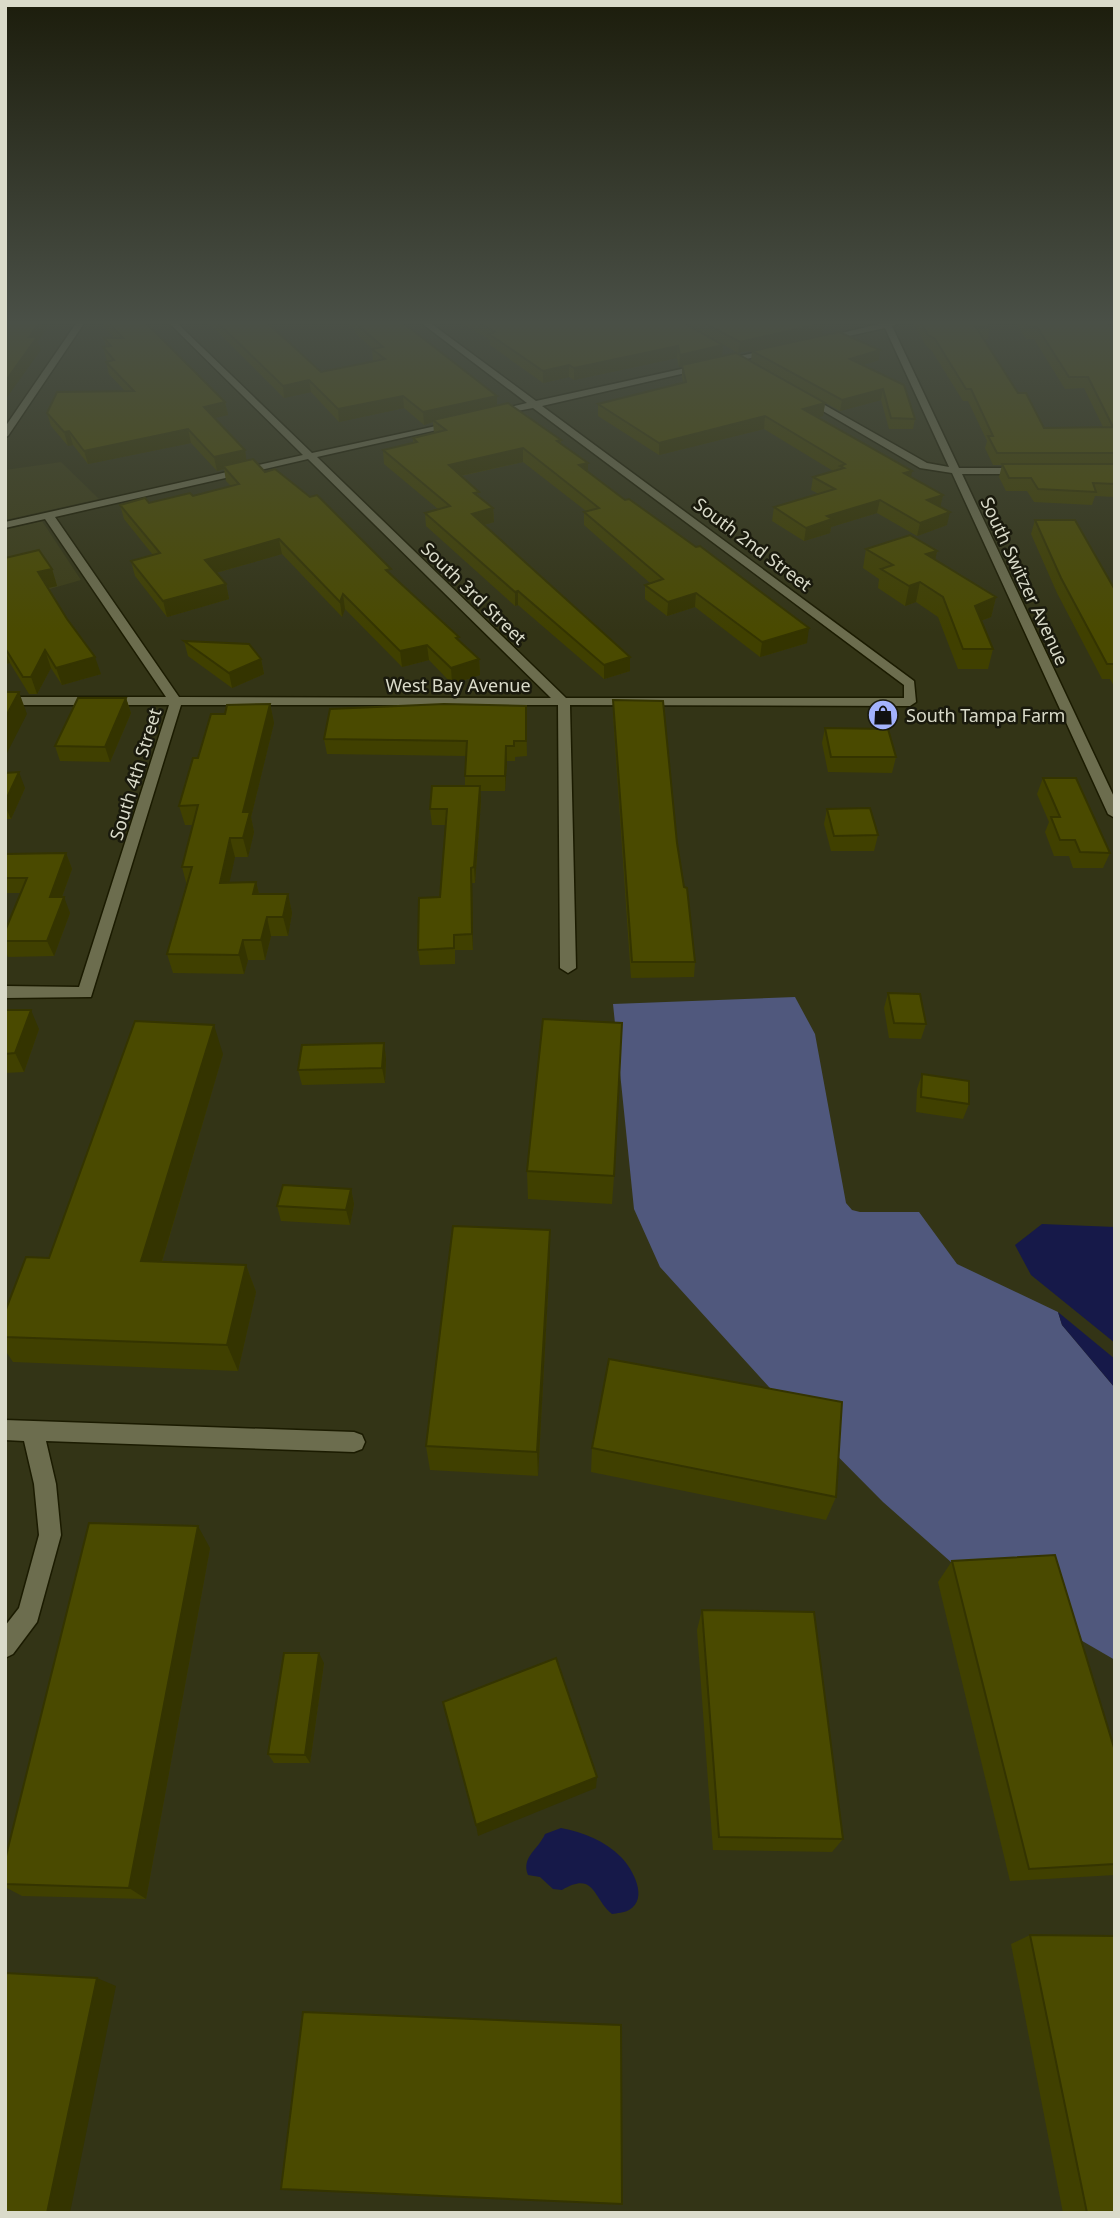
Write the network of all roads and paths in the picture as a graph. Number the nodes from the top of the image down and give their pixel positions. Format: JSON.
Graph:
{"nodes":[{"id":1,"x":276,"y":426,"type":"edge"},
{"id":2,"x":446,"y":426,"type":"edge"},
{"id":3,"x":566,"y":426,"type":"edge"},
{"id":4,"x":854,"y":426,"type":"edge"},
{"id":5,"x":934,"y":426,"type":"edge"},
{"id":6,"x":308,"y":457,"type":"junction"},
{"id":7,"x":955,"y":471,"type":"junction"},
{"id":8,"x":1035,"y":471,"type":"edge"},
{"id":9,"x":48,"y":515,"type":"junction"},
{"id":10,"x":5,"y":525,"type":"edge"},
{"id":11,"x":5,"y":701,"type":"edge"},
{"id":12,"x":176,"y":702,"type":"junction"},
{"id":13,"x":910,"y":702,"type":"joint"},
{"id":14,"x":564,"y":703,"type":"junction"},
{"id":15,"x":1115,"y":814,"type":"edge"},
{"id":16,"x":568,"y":968,"type":"dead end"},
{"id":17,"x":5,"y":992,"type":"edge"},
{"id":18,"x":5,"y":1430,"type":"edge"},
{"id":19,"x":33,"y":1432,"type":"junction"},
{"id":20,"x":354,"y":1442,"type":"dead end"},
{"id":21,"x":5,"y":1646,"type":"edge"}],
"edges":[{"from":1,"to":6,"type":"street","name":"South 3rd Street"},
{"from":2,"to":6,"type":"street"},
{"from":3,"to":13,"type":"street","name":"South 2nd Street"},
{"from":4,"to":7,"type":"street"},
{"from":5,"to":7,"type":"street","name":"South Switzer Avenue"},
{"from":6,"to":9,"type":"street"},
{"from":6,"to":14,"type":"street","name":"South 3rd Street"},
{"from":7,"to":8,"type":"street"},
{"from":7,"to":15,"type":"street","name":"South Switzer Avenue"},
{"from":9,"to":10,"type":"street"},
{"from":9,"to":12,"type":"street","name":"South 4th Street"},
{"from":11,"to":12,"type":"street","name":"West Bay Avenue"},
{"from":12,"to":14,"type":"street","name":"West Bay Avenue"},
{"from":12,"to":17,"type":"street","name":"South 4th Street"},
{"from":13,"to":14,"type":"street","name":"West Bay Avenue"},
{"from":14,"to":16,"type":"street"},
{"from":18,"to":19,"type":"street"},
{"from":19,"to":20,"type":"street"},
{"from":19,"to":21,"type":"street"}]}
